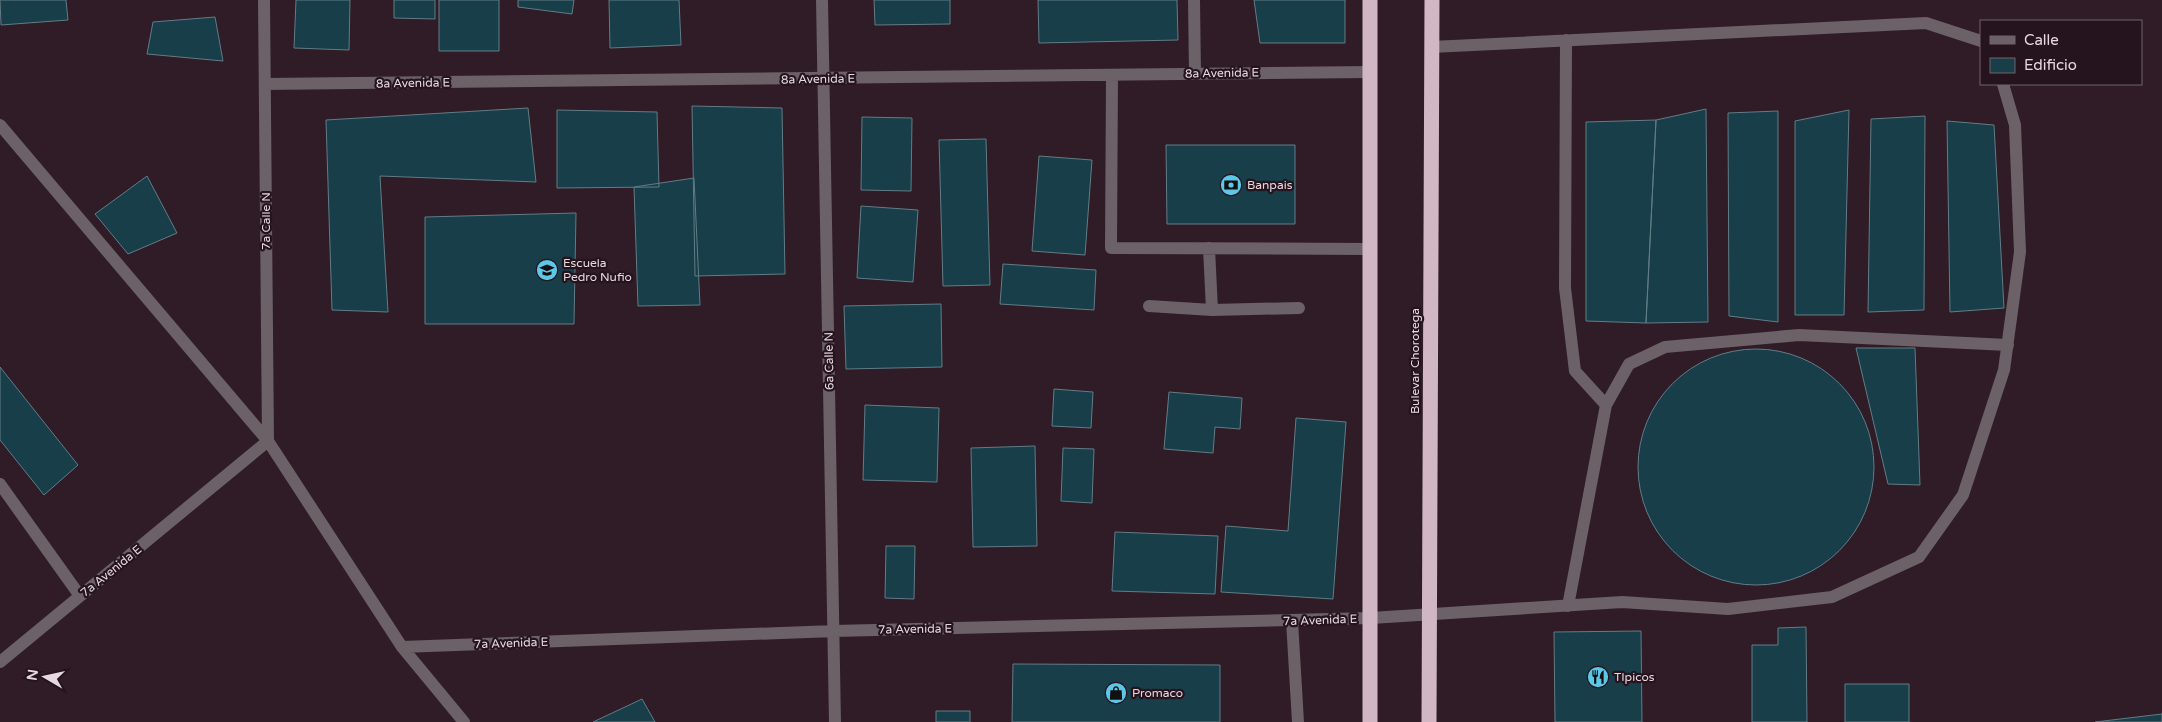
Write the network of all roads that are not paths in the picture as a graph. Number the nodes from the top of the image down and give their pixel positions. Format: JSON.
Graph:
{"nodes":[{"id":1,"x":264,"y":0,"type":"edge"},
{"id":2,"x":822,"y":0,"type":"edge"},
{"id":3,"x":1194,"y":0,"type":"edge"},
{"id":4,"x":1370,"y":0,"type":"edge"},
{"id":5,"x":1432,"y":0,"type":"edge"},
{"id":6,"x":1566,"y":40,"type":"junction"},
{"id":7,"x":1980,"y":41,"type":"edge"},
{"id":8,"x":1431,"y":47,"type":"junction"},
{"id":9,"x":1370,"y":72,"type":"junction"},
{"id":10,"x":1195,"y":74,"type":"junction"},
{"id":11,"x":1112,"y":75,"type":"junction"},
{"id":12,"x":824,"y":79,"type":"junction"},
{"id":13,"x":265,"y":84,"type":"junction"},
{"id":14,"x":2003,"y":85,"type":"edge"},
{"id":15,"x":0,"y":125,"type":"edge"},
{"id":16,"x":1209,"y":248,"type":"junction"},
{"id":17,"x":1370,"y":249,"type":"junction"},
{"id":18,"x":1149,"y":306,"type":"dead end"},
{"id":19,"x":1298,"y":308,"type":"dead end"},
{"id":20,"x":1212,"y":310,"type":"junction"},
{"id":21,"x":2008,"y":344,"type":"junction"},
{"id":22,"x":1606,"y":405,"type":"junction"},
{"id":23,"x":268,"y":441,"type":"junction"},
{"id":24,"x":0,"y":484,"type":"edge"},
{"id":25,"x":80,"y":596,"type":"junction"},
{"id":26,"x":1568,"y":606,"type":"junction"},
{"id":27,"x":1429,"y":615,"type":"junction"},
{"id":28,"x":1370,"y":618,"type":"junction"},
{"id":29,"x":1292,"y":621,"type":"junction"},
{"id":30,"x":834,"y":631,"type":"junction"},
{"id":31,"x":402,"y":647,"type":"junction"},
{"id":32,"x":0,"y":662,"type":"edge"},
{"id":33,"x":464,"y":722,"type":"edge"},
{"id":34,"x":835,"y":722,"type":"edge"},
{"id":35,"x":1298,"y":722,"type":"edge"},
{"id":36,"x":1370,"y":722,"type":"edge"},
{"id":37,"x":1429,"y":722,"type":"edge"}],
"edges":[{"from":1,"to":13,"type":"street","name":"7a Calle N"},
{"from":2,"to":12,"type":"street","name":"6a Calle N"},
{"from":3,"to":10,"type":"street"},
{"from":4,"to":9,"type":"highway"},
{"from":5,"to":8,"type":"highway","name":"Bulevar Chorotega"},
{"from":6,"to":7,"type":"street"},
{"from":6,"to":8,"type":"street"},
{"from":6,"to":22,"type":"street"},
{"from":8,"to":27,"type":"highway","name":"Bulevar Chorotega"},
{"from":9,"to":10,"type":"street","name":"8a Avenida E"},
{"from":9,"to":17,"type":"highway"},
{"from":10,"to":11,"type":"street","name":"8a Avenida E"},
{"from":11,"to":12,"type":"street","name":"8a Avenida E"},
{"from":11,"to":16,"type":"street"},
{"from":12,"to":13,"type":"street","name":"8a Avenida E"},
{"from":12,"to":30,"type":"street","name":"6a Calle N"},
{"from":13,"to":23,"type":"street","name":"7a Calle N"},
{"from":14,"to":21,"type":"street","name":"7a Avenida E"},
{"from":15,"to":23,"type":"street"},
{"from":16,"to":17,"type":"street"},
{"from":16,"to":20,"type":"street"},
{"from":17,"to":28,"type":"highway"},
{"from":18,"to":20,"type":"street"},
{"from":19,"to":20,"type":"street"},
{"from":21,"to":22,"type":"street"},
{"from":21,"to":26,"type":"street","name":"7a Avenida E"},
{"from":22,"to":26,"type":"street"},
{"from":23,"to":25,"type":"street","name":"7a Avenida E"},
{"from":23,"to":31,"type":"street"},
{"from":24,"to":25,"type":"street"},
{"from":25,"to":32,"type":"street","name":"7a Avenida E"},
{"from":26,"to":27,"type":"street","name":"7a Avenida E"},
{"from":27,"to":28,"type":"street","name":"7a Avenida E"},
{"from":27,"to":37,"type":"highway","name":"Bulevar Chorotega"},
{"from":28,"to":29,"type":"street","name":"7a Avenida E"},
{"from":28,"to":36,"type":"highway"},
{"from":29,"to":30,"type":"street","name":"7a Avenida E"},
{"from":29,"to":35,"type":"street"},
{"from":30,"to":31,"type":"street","name":"7a Avenida E"},
{"from":30,"to":34,"type":"street","name":"6a Calle N"},
{"from":31,"to":33,"type":"street"}]}
